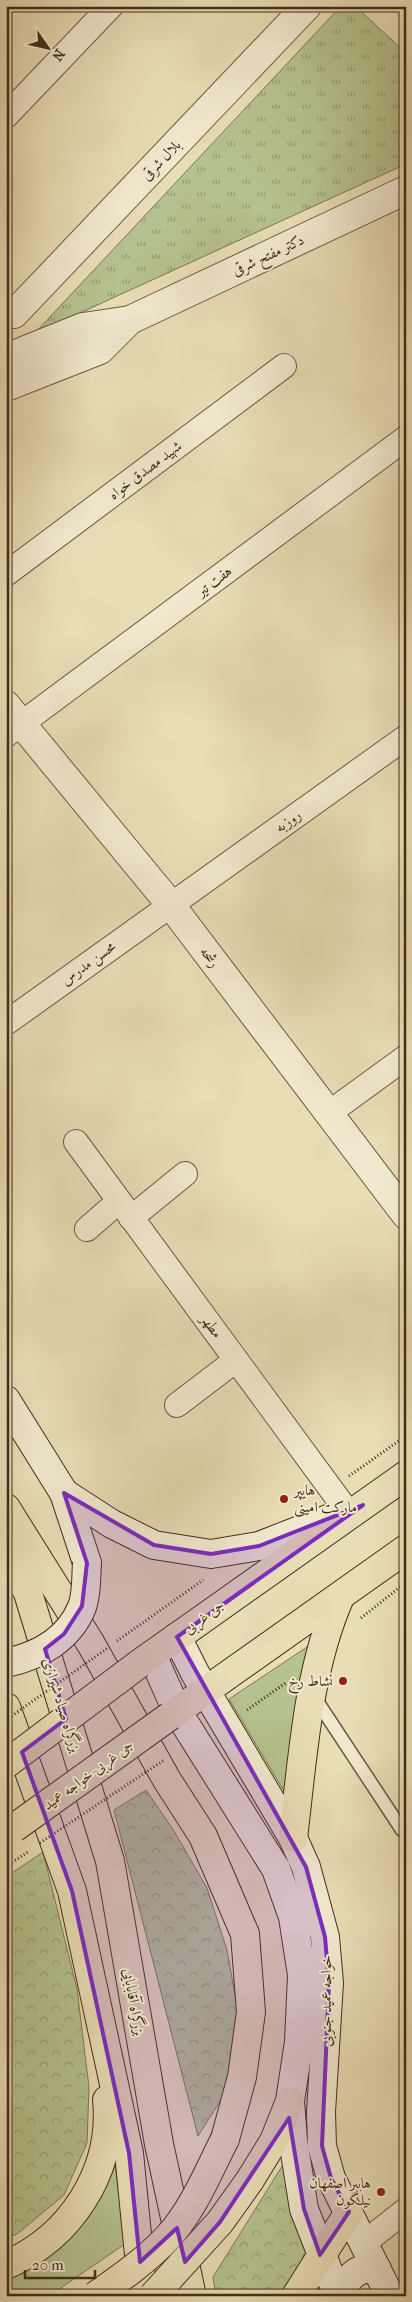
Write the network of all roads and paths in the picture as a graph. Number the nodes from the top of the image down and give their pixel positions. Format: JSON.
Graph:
{"nodes":[{"id":1,"x":111,"y":6,"type":"edge"},
{"id":2,"x":307,"y":6,"type":"edge"},
{"id":3,"x":6,"y":116,"type":"edge"},
{"id":4,"x":406,"y":190,"type":"edge"},
{"id":5,"x":14,"y":314,"type":"dead end"},
{"id":6,"x":130,"y":320,"type":"junction"},
{"id":7,"x":6,"y":358,"type":"edge"},
{"id":8,"x":284,"y":366,"type":"dead end"},
{"id":9,"x":6,"y":387,"type":"edge"},
{"id":10,"x":406,"y":438,"type":"edge"},
{"id":11,"x":6,"y":574,"type":"edge"},
{"id":12,"x":11,"y":721,"type":"edge"},
{"id":13,"x":406,"y":737,"type":"edge"},
{"id":14,"x":170,"y":904,"type":"junction"},
{"id":15,"x":6,"y":1023,"type":"edge"},
{"id":16,"x":406,"y":1057,"type":"edge"},
{"id":17,"x":329,"y":1113,"type":"junction"},
{"id":18,"x":76,"y":1142,"type":"dead end"},
{"id":19,"x":185,"y":1174,"type":"dead end"},
{"id":20,"x":125,"y":1209,"type":"junction"},
{"id":21,"x":406,"y":1215,"type":"edge"},
{"id":22,"x":87,"y":1229,"type":"dead end"},
{"id":23,"x":236,"y":1360,"type":"junction"},
{"id":24,"x":6,"y":1400,"type":"edge"},
{"id":25,"x":177,"y":1405,"type":"dead end"},
{"id":26,"x":406,"y":1436,"type":"edge"},
{"id":27,"x":406,"y":1475,"type":"edge"},
{"id":28,"x":331,"y":1489,"type":"junction"},
{"id":29,"x":64,"y":1493,"type":"junction"},
{"id":30,"x":6,"y":1508,"type":"edge"},
{"id":31,"x":355,"y":1508,"type":"junction"},
{"id":32,"x":406,"y":1549,"type":"edge"},
{"id":33,"x":6,"y":1552,"type":"edge"},
{"id":34,"x":340,"y":1597,"type":"junction"},
{"id":35,"x":177,"y":1637,"type":"junction"},
{"id":36,"x":109,"y":1647,"type":"dead end"},
{"id":37,"x":146,"y":1660,"type":"junction"},
{"id":38,"x":6,"y":1663,"type":"edge"},
{"id":39,"x":302,"y":1686,"type":"junction"},
{"id":40,"x":206,"y":1690,"type":"junction"},
{"id":41,"x":6,"y":1707,"type":"edge"},
{"id":42,"x":245,"y":1712,"type":"dead end"},
{"id":43,"x":174,"y":1713,"type":"junction"},
{"id":44,"x":6,"y":1720,"type":"edge"},
{"id":45,"x":164,"y":1760,"type":"dead end"},
{"id":46,"x":6,"y":1764,"type":"edge"},
{"id":47,"x":402,"y":1830,"type":"dead end"},
{"id":48,"x":10,"y":1831,"type":"edge"},
{"id":49,"x":293,"y":1838,"type":"junction"},
{"id":50,"x":110,"y":1860,"type":"joint"},
{"id":51,"x":6,"y":1866,"type":"edge"},
{"id":52,"x":96,"y":2004,"type":"junction"},
{"id":53,"x":290,"y":2101,"type":"junction"},
{"id":54,"x":406,"y":2210,"type":"edge"},
{"id":55,"x":349,"y":2212,"type":"junction"},
{"id":56,"x":364,"y":2243,"type":"junction"},
{"id":57,"x":320,"y":2254,"type":"junction"},
{"id":58,"x":6,"y":2265,"type":"edge"},
{"id":59,"x":377,"y":2269,"type":"junction"},
{"id":60,"x":338,"y":2295,"type":"edge"},
{"id":61,"x":95,"y":2296,"type":"edge"},
{"id":62,"x":143,"y":2296,"type":"edge"},
{"id":63,"x":153,"y":2296,"type":"edge"},
{"id":64,"x":192,"y":2296,"type":"edge"},
{"id":65,"x":296,"y":2296,"type":"edge"},
{"id":66,"x":390,"y":2296,"type":"edge"}],
"edges":[{"from":1,"to":3,"type":"street"},
{"from":2,"to":5,"type":"main road","name":"بلال شرقی"},
{"from":4,"to":6,"type":"main road","name":"دکتر مفتح شرقی"},
{"from":6,"to":7,"type":"main road","name":"دکتر مفتح شرقی"},
{"from":6,"to":9,"type":"main road","name":"دکتر مفتح شرقی"},
{"from":8,"to":11,"type":"street","name":"شهید مصدق خواه"},
{"from":10,"to":12,"type":"street","name":"هفت تیر"},
{"from":12,"to":14,"type":"main road","name":"رشحه"},
{"from":13,"to":14,"type":"street","name":"روزبه"},
{"from":14,"to":15,"type":"street","name":"محسن مدرس"},
{"from":14,"to":17,"type":"main road","name":"رشحه"},
{"from":16,"to":17,"type":"street"},
{"from":17,"to":21,"type":"main road","name":"رشحه"},
{"from":18,"to":20,"type":"street","name":"مطهر"},
{"from":19,"to":20,"type":"street"},
{"from":20,"to":22,"type":"street"},
{"from":20,"to":23,"type":"street","name":"مطهر"},
{"from":23,"to":25,"type":"street"},
{"from":23,"to":28,"type":"street","name":"مطهر"},
{"from":24,"to":29,"type":"main road"},
{"from":26,"to":28,"type":"path"},
{"from":27,"to":31,"type":"main road","name":"جی غربی"},
{"from":28,"to":31,"type":"street","name":"مطهر"},
{"from":29,"to":31,"type":"main road"},
{"from":29,"to":38,"type":"main road","bridge":true},
{"from":30,"to":61,"type":"main road","bridge":true},
{"from":31,"to":35,"type":"main road","name":"جی غربی"},
{"from":32,"to":34,"type":"main road"},
{"from":33,"to":50,"type":"main road","name":"بزرگراه صیاد شیرازی"},
{"from":34,"to":39,"type":"main road"},
{"from":34,"to":40,"type":"main road"},
{"from":35,"to":37,"type":"main road","name":"جی غربی"},
{"from":35,"to":40,"type":"main road","name":"خواجه عمید جنوبی"},
{"from":36,"to":44,"type":"path","bridge":true},
{"from":37,"to":43,"type":"main road","name":"خواجه عمید جنوبی"},
{"from":37,"to":46,"type":"main road","name":"جی غربی","bridge":true},
{"from":39,"to":42,"type":"path"},
{"from":39,"to":47,"type":"lane"},
{"from":39,"to":49,"type":"main road"},
{"from":40,"to":43,"type":"main road"},
{"from":40,"to":49,"type":"main road","name":"خواجه عمید جنوبی"},
{"from":41,"to":52,"type":"main road"},
{"from":43,"to":48,"type":"main road","name":"جی غربی-خواجه عمید","bridge":true},
{"from":43,"to":53,"type":"main road","name":"خواجه عمید جنوبی"},
{"from":45,"to":51,"type":"path","bridge":true},
{"from":49,"to":55,"type":"main road","name":"خواجه عمید جنوبی"},
{"from":50,"to":64,"type":"main road","name":"بزرگراه آقابابایی"},
{"from":52,"to":58,"type":"main road"},
{"from":52,"to":62,"type":"main road"},
{"from":53,"to":57,"type":"main road","name":"خواجه عمید جنوبی"},
{"from":53,"to":63,"type":"main road","bridge":true},
{"from":54,"to":56,"type":"street"},
{"from":55,"to":56,"type":"main road","name":"خواجه عمید جنوبی"},
{"from":55,"to":57,"type":"main road"},
{"from":56,"to":59,"type":"main road","name":"خواجه عمید جنوبی"},
{"from":57,"to":60,"type":"main road","name":"خواجه عمید جنوبی"},
{"from":57,"to":65,"type":"main road"},
{"from":59,"to":60,"type":"main road"},
{"from":59,"to":66,"type":"main road","name":"خواجه عمید جنوبی"}]}
